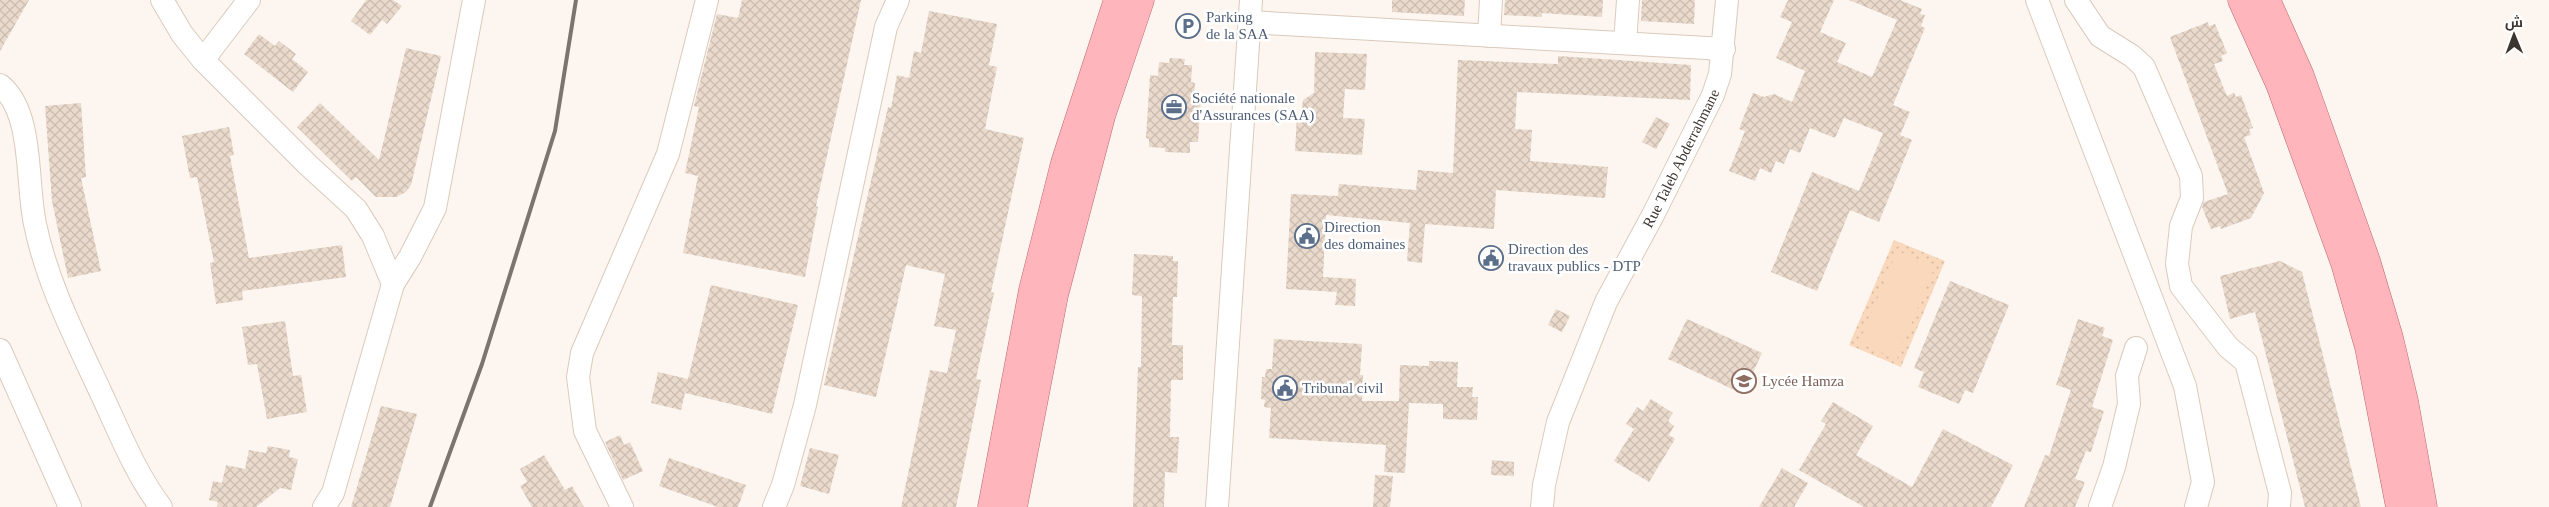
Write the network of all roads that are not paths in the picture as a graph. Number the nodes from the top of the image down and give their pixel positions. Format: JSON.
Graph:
{"nodes":[{"id":1,"x":162,"y":0,"type":"edge"},
{"id":2,"x":249,"y":0,"type":"edge"},
{"id":3,"x":474,"y":0,"type":"edge"},
{"id":4,"x":707,"y":0,"type":"edge"},
{"id":5,"x":898,"y":0,"type":"edge"},
{"id":6,"x":1118,"y":0,"type":"edge"},
{"id":7,"x":1140,"y":0,"type":"edge"},
{"id":8,"x":1491,"y":0,"type":"edge"},
{"id":9,"x":1628,"y":0,"type":"edge"},
{"id":10,"x":1727,"y":0,"type":"edge"},
{"id":11,"x":2037,"y":0,"type":"edge"},
{"id":12,"x":2076,"y":0,"type":"edge"},
{"id":13,"x":2242,"y":0,"type":"edge"},
{"id":14,"x":2266,"y":0,"type":"edge"},
{"id":15,"x":1250,"y":11,"type":"edge"},
{"id":16,"x":1489,"y":36,"type":"junction"},
{"id":17,"x":1625,"y":43,"type":"junction"},
{"id":18,"x":1724,"y":49,"type":"junction"},
{"id":19,"x":203,"y":60,"type":"junction"},
{"id":20,"x":0,"y":85,"type":"edge"},
{"id":21,"x":393,"y":284,"type":"junction"},
{"id":22,"x":2181,"y":286,"type":"junction"},
{"id":23,"x":2150,"y":295,"type":"junction"},
{"id":24,"x":2136,"y":348,"type":"dead end"},
{"id":25,"x":0,"y":350,"type":"edge"},
{"id":26,"x":70,"y":507,"type":"edge"},
{"id":27,"x":160,"y":507,"type":"edge"},
{"id":28,"x":324,"y":507,"type":"edge"},
{"id":29,"x":622,"y":507,"type":"edge"},
{"id":30,"x":774,"y":507,"type":"edge"},
{"id":31,"x":992,"y":507,"type":"edge"},
{"id":32,"x":1013,"y":507,"type":"edge"},
{"id":33,"x":1217,"y":507,"type":"edge"},
{"id":34,"x":1542,"y":507,"type":"edge"},
{"id":35,"x":2100,"y":507,"type":"edge"},
{"id":36,"x":2196,"y":507,"type":"edge"},
{"id":37,"x":2279,"y":507,"type":"edge"},
{"id":38,"x":2400,"y":507,"type":"edge"},
{"id":39,"x":2423,"y":507,"type":"edge"}],
"edges":[{"from":1,"to":19,"type":"street"},
{"from":2,"to":19,"type":"street"},
{"from":3,"to":21,"type":"street"},
{"from":4,"to":29,"type":"street"},
{"from":5,"to":30,"type":"street"},
{"from":6,"to":31,"type":"main road"},
{"from":7,"to":32,"type":"main road"},
{"from":8,"to":16,"type":"street"},
{"from":9,"to":17,"type":"street"},
{"from":10,"to":18,"type":"street","name":"Rue Taleb Abderrahmane"},
{"from":11,"to":23,"type":"street"},
{"from":12,"to":22,"type":"street"},
{"from":13,"to":38,"type":"main road"},
{"from":14,"to":39,"type":"main road"},
{"from":15,"to":16,"type":"street"},
{"from":15,"to":33,"type":"street"},
{"from":16,"to":17,"type":"street"},
{"from":17,"to":18,"type":"street"},
{"from":18,"to":34,"type":"street","name":"Rue Taleb Abderrahmane"},
{"from":19,"to":21,"type":"street"},
{"from":20,"to":27,"type":"street"},
{"from":21,"to":28,"type":"street"},
{"from":22,"to":23,"type":"street"},
{"from":22,"to":37,"type":"street"},
{"from":23,"to":36,"type":"street"},
{"from":24,"to":35,"type":"street"},
{"from":25,"to":26,"type":"street"}]}
